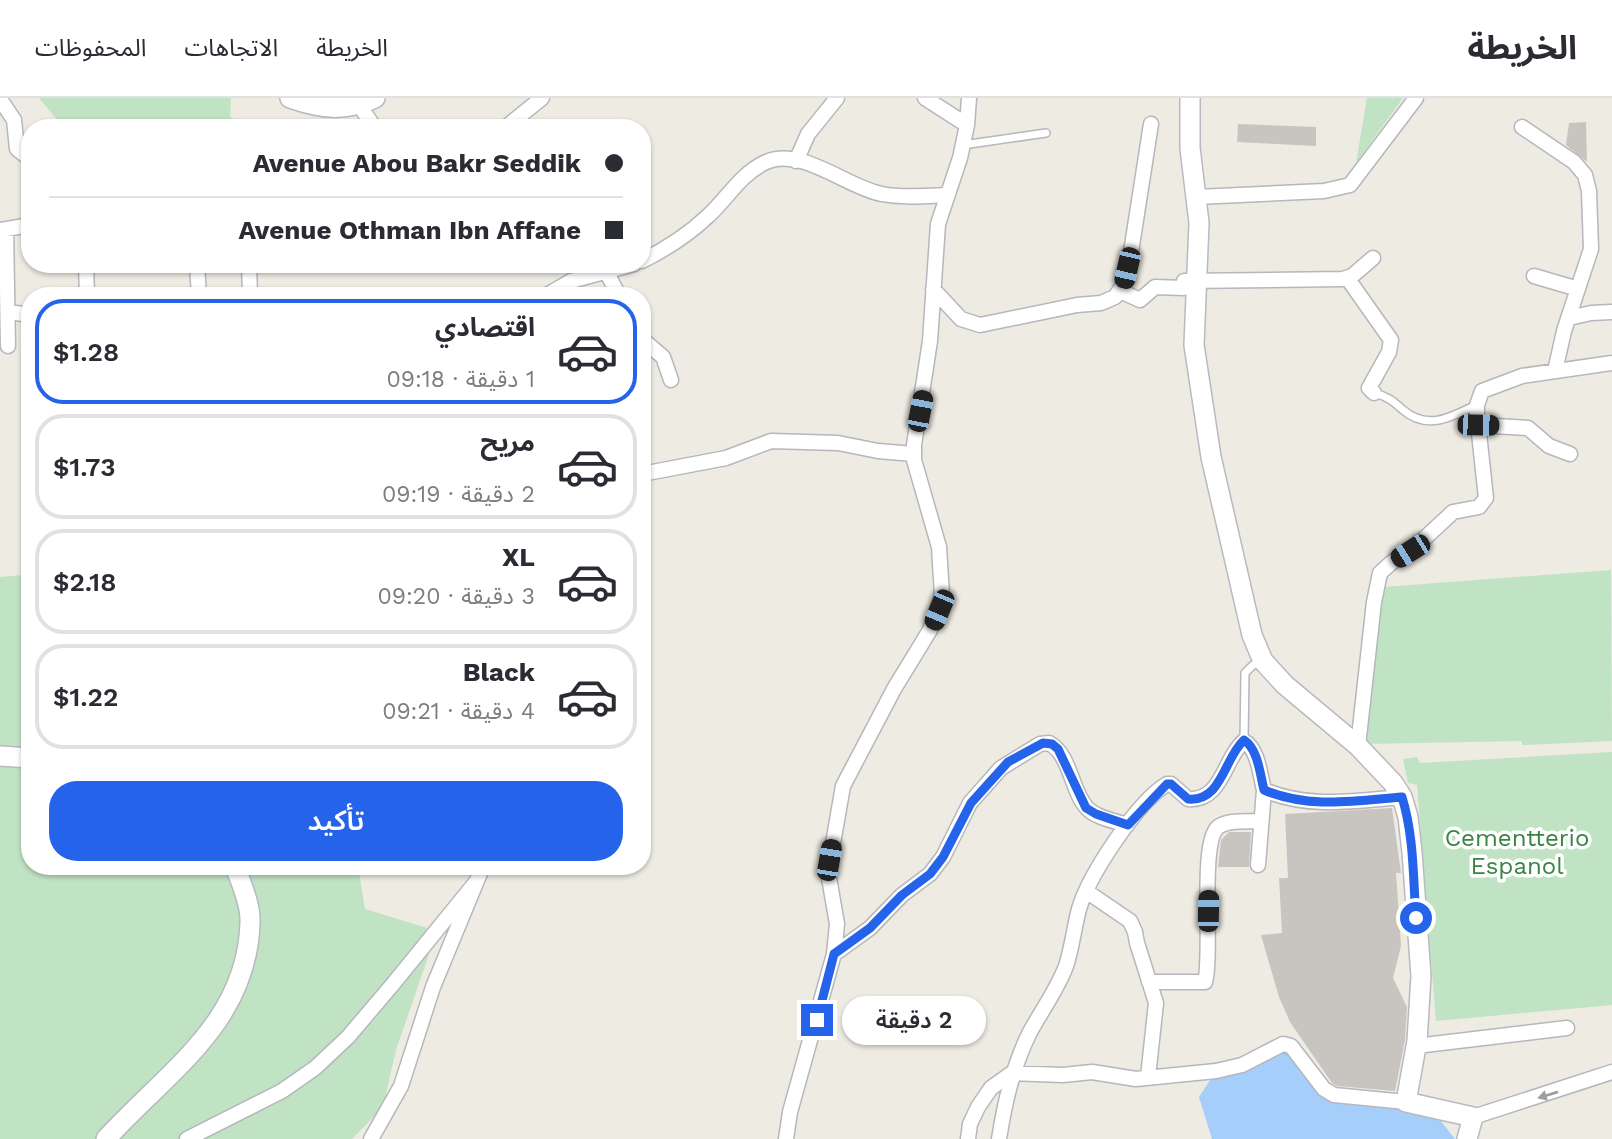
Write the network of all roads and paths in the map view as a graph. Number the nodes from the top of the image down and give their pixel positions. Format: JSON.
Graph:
{"nodes":[{"id":1,"x":290,"y":98,"type":"edge"},
{"id":2,"x":542,"y":98,"type":"edge"},
{"id":3,"x":836,"y":98,"type":"edge"},
{"id":4,"x":925,"y":98,"type":"edge"},
{"id":5,"x":969,"y":98,"type":"edge"},
{"id":6,"x":1190,"y":98,"type":"edge"},
{"id":7,"x":1416,"y":98,"type":"edge"},
{"id":8,"x":0,"y":99,"type":"edge"},
{"id":9,"x":367,"y":102,"type":"edge"},
{"id":10,"x":372,"y":119,"type":"edge"},
{"id":11,"x":516,"y":119,"type":"edge"},
{"id":12,"x":1151,"y":124,"type":"dead end"},
{"id":13,"x":967,"y":125,"type":"junction"},
{"id":14,"x":1522,"y":127,"type":"dead end"},
{"id":15,"x":1046,"y":133,"type":"dead end"},
{"id":16,"x":963,"y":145,"type":"junction"},
{"id":17,"x":21,"y":152,"type":"edge"},
{"id":18,"x":796,"y":160,"type":"junction"},
{"id":19,"x":945,"y":195,"type":"junction"},
{"id":20,"x":1196,"y":197,"type":"junction"},
{"id":21,"x":21,"y":227,"type":"edge"},
{"id":22,"x":3,"y":230,"type":"edge"},
{"id":23,"x":651,"y":256,"type":"edge"},
{"id":24,"x":1373,"y":257,"type":"dead end"},
{"id":25,"x":607,"y":273,"type":"joint"},
{"id":26,"x":1534,"y":276,"type":"dead end"},
{"id":27,"x":1350,"y":277,"type":"junction"},
{"id":28,"x":1196,"y":282,"type":"junction"},
{"id":29,"x":561,"y":287,"type":"edge"},
{"id":30,"x":614,"y":287,"type":"edge"},
{"id":31,"x":933,"y":289,"type":"junction"},
{"id":32,"x":1578,"y":289,"type":"junction"},
{"id":33,"x":1120,"y":290,"type":"junction"},
{"id":34,"x":9,"y":312,"type":"junction"},
{"id":35,"x":1612,"y":312,"type":"edge"},
{"id":36,"x":21,"y":314,"type":"edge"},
{"id":37,"x":1569,"y":318,"type":"junction"},
{"id":38,"x":8,"y":346,"type":"dead end"},
{"id":39,"x":651,"y":347,"type":"edge"},
{"id":40,"x":1612,"y":363,"type":"edge"},
{"id":41,"x":1555,"y":371,"type":"junction"},
{"id":42,"x":671,"y":380,"type":"dead end"},
{"id":43,"x":1374,"y":393,"type":"joint"},
{"id":44,"x":1477,"y":405,"type":"junction"},
{"id":45,"x":1478,"y":425,"type":"junction"},
{"id":46,"x":914,"y":454,"type":"junction"},
{"id":47,"x":1570,"y":454,"type":"dead end"},
{"id":48,"x":651,"y":472,"type":"edge"},
{"id":49,"x":1263,"y":661,"type":"junction"},
{"id":50,"x":1244,"y":740,"type":"junction"},
{"id":51,"x":1358,"y":746,"type":"junction"},
{"id":52,"x":0,"y":756,"type":"edge"},
{"id":53,"x":21,"y":757,"type":"edge"},
{"id":54,"x":1264,"y":790,"type":"junction"},
{"id":55,"x":1402,"y":797,"type":"junction"},
{"id":56,"x":1261,"y":821,"type":"junction"},
{"id":57,"x":1128,"y":825,"type":"junction"},
{"id":58,"x":1258,"y":865,"type":"dead end"},
{"id":59,"x":237,"y":875,"type":"edge"},
{"id":60,"x":479,"y":875,"type":"edge"},
{"id":61,"x":476,"y":882,"type":"junction"},
{"id":62,"x":1086,"y":891,"type":"junction"},
{"id":63,"x":834,"y":954,"type":"junction"},
{"id":64,"x":1149,"y":982,"type":"junction"},
{"id":65,"x":1567,"y":1028,"type":"dead end"},
{"id":66,"x":1416,"y":1046,"type":"junction"},
{"id":67,"x":1612,"y":1072,"type":"edge"},
{"id":68,"x":1012,"y":1073,"type":"junction"},
{"id":69,"x":1147,"y":1077,"type":"junction"},
{"id":70,"x":1406,"y":1102,"type":"junction"},
{"id":71,"x":1473,"y":1117,"type":"junction"},
{"id":72,"x":106,"y":1139,"type":"edge"},
{"id":73,"x":187,"y":1139,"type":"edge"},
{"id":74,"x":371,"y":1139,"type":"edge"},
{"id":75,"x":786,"y":1139,"type":"edge"},
{"id":76,"x":968,"y":1139,"type":"edge"},
{"id":77,"x":999,"y":1139,"type":"edge"},
{"id":78,"x":1467,"y":1139,"type":"edge"}],
"edges":[{"from":1,"to":9,"type":"street"},
{"from":2,"to":11,"type":"street"},
{"from":3,"to":18,"type":"street"},
{"from":4,"to":13,"type":"street"},
{"from":5,"to":13,"type":"street"},
{"from":6,"to":20,"type":"street"},
{"from":7,"to":20,"type":"street"},
{"from":8,"to":17,"type":"street"},
{"from":9,"to":10,"type":"street"},
{"from":12,"to":33,"type":"street"},
{"from":13,"to":16,"type":"street"},
{"from":14,"to":32,"type":"street"},
{"from":15,"to":16,"type":"lane"},
{"from":16,"to":19,"type":"street"},
{"from":18,"to":19,"type":"street"},
{"from":18,"to":23,"type":"street"},
{"from":19,"to":31,"type":"street"},
{"from":20,"to":28,"type":"street"},
{"from":21,"to":22,"type":"street"},
{"from":22,"to":34,"type":"street"},
{"from":24,"to":27,"type":"street"},
{"from":25,"to":29,"type":"street"},
{"from":25,"to":30,"type":"street"},
{"from":26,"to":32,"type":"street"},
{"from":27,"to":28,"type":"street"},
{"from":27,"to":43,"type":"street"},
{"from":28,"to":33,"type":"street"},
{"from":28,"to":49,"type":"street"},
{"from":31,"to":33,"type":"street"},
{"from":31,"to":46,"type":"street"},
{"from":32,"to":37,"type":"street"},
{"from":34,"to":36,"type":"street"},
{"from":34,"to":38,"type":"street"},
{"from":35,"to":37,"type":"street"},
{"from":37,"to":41,"type":"street"},
{"from":39,"to":42,"type":"street"},
{"from":40,"to":41,"type":"street"},
{"from":41,"to":44,"type":"street"},
{"from":43,"to":44,"type":"lane"},
{"from":44,"to":45,"type":"street"},
{"from":45,"to":47,"type":"street"},
{"from":45,"to":51,"type":"street"},
{"from":46,"to":48,"type":"street"},
{"from":46,"to":63,"type":"street"},
{"from":49,"to":50,"type":"lane"},
{"from":49,"to":51,"type":"street"},
{"from":50,"to":54,"type":"street"},
{"from":50,"to":57,"type":"street"},
{"from":51,"to":55,"type":"street"},
{"from":52,"to":53,"type":"street"},
{"from":54,"to":55,"type":"street"},
{"from":54,"to":56,"type":"street"},
{"from":55,"to":66,"type":"street"},
{"from":56,"to":58,"type":"street"},
{"from":56,"to":64,"type":"street"},
{"from":57,"to":62,"type":"street"},
{"from":57,"to":63,"type":"street"},
{"from":59,"to":72,"type":"street"},
{"from":60,"to":61,"type":"street"},
{"from":61,"to":73,"type":"street"},
{"from":61,"to":74,"type":"street"},
{"from":62,"to":64,"type":"street"},
{"from":62,"to":68,"type":"street"},
{"from":63,"to":75,"type":"street"},
{"from":64,"to":69,"type":"street"},
{"from":65,"to":66,"type":"street"},
{"from":66,"to":70,"type":"street"},
{"from":67,"to":71,"type":"street","one_way":true},
{"from":68,"to":69,"type":"street"},
{"from":68,"to":76,"type":"street"},
{"from":68,"to":77,"type":"street"},
{"from":69,"to":70,"type":"street"},
{"from":70,"to":71,"type":"street"},
{"from":71,"to":78,"type":"street"}]}
